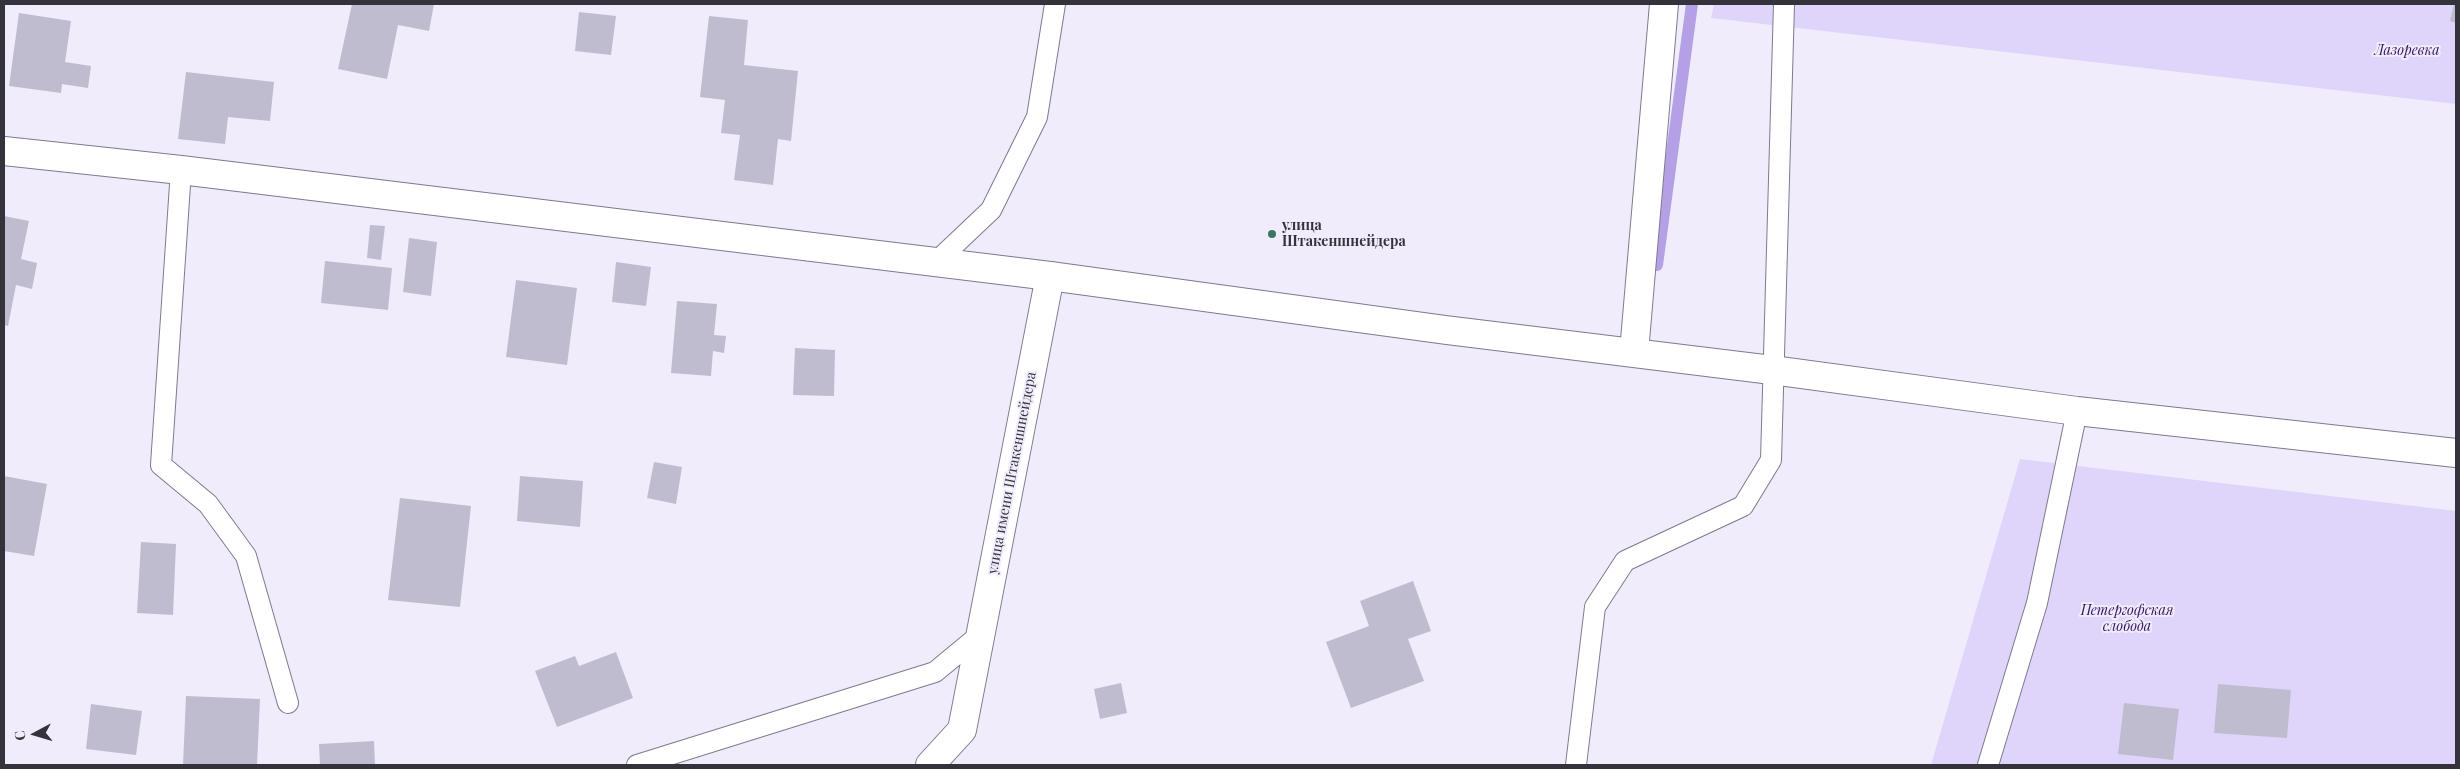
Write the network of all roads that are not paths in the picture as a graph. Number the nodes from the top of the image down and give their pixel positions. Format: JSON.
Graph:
{"nodes":[{"id":1,"x":1055,"y":4,"type":"edge"},
{"id":2,"x":1664,"y":4,"type":"edge"},
{"id":3,"x":1784,"y":4,"type":"edge"},
{"id":4,"x":4,"y":151,"type":"edge"},
{"id":5,"x":181,"y":170,"type":"junction"},
{"id":6,"x":935,"y":263,"type":"junction"},
{"id":7,"x":1050,"y":276,"type":"junction"},
{"id":8,"x":1634,"y":352,"type":"junction"},
{"id":9,"x":1772,"y":370,"type":"junction"},
{"id":10,"x":2077,"y":411,"type":"junction"},
{"id":11,"x":2456,"y":453,"type":"edge"},
{"id":12,"x":981,"y":634,"type":"junction"},
{"id":13,"x":288,"y":703,"type":"dead end"},
{"id":14,"x":637,"y":765,"type":"edge"},
{"id":15,"x":930,"y":765,"type":"edge"},
{"id":16,"x":1576,"y":765,"type":"edge"},
{"id":17,"x":1988,"y":765,"type":"edge"}],
"edges":[{"from":1,"to":6,"type":"lane"},
{"from":2,"to":8,"type":"street"},
{"from":3,"to":9,"type":"lane"},
{"from":4,"to":5,"type":"street"},
{"from":5,"to":6,"type":"street"},
{"from":5,"to":13,"type":"lane"},
{"from":6,"to":7,"type":"street"},
{"from":7,"to":8,"type":"street"},
{"from":7,"to":12,"type":"street","name":"улица имени Штакеншнейдера"},
{"from":8,"to":9,"type":"street"},
{"from":9,"to":10,"type":"street"},
{"from":9,"to":16,"type":"lane"},
{"from":10,"to":11,"type":"street"},
{"from":10,"to":17,"type":"lane"},
{"from":12,"to":14,"type":"lane"},
{"from":12,"to":15,"type":"street","name":"улица имени Штакеншнейдера"}]}
